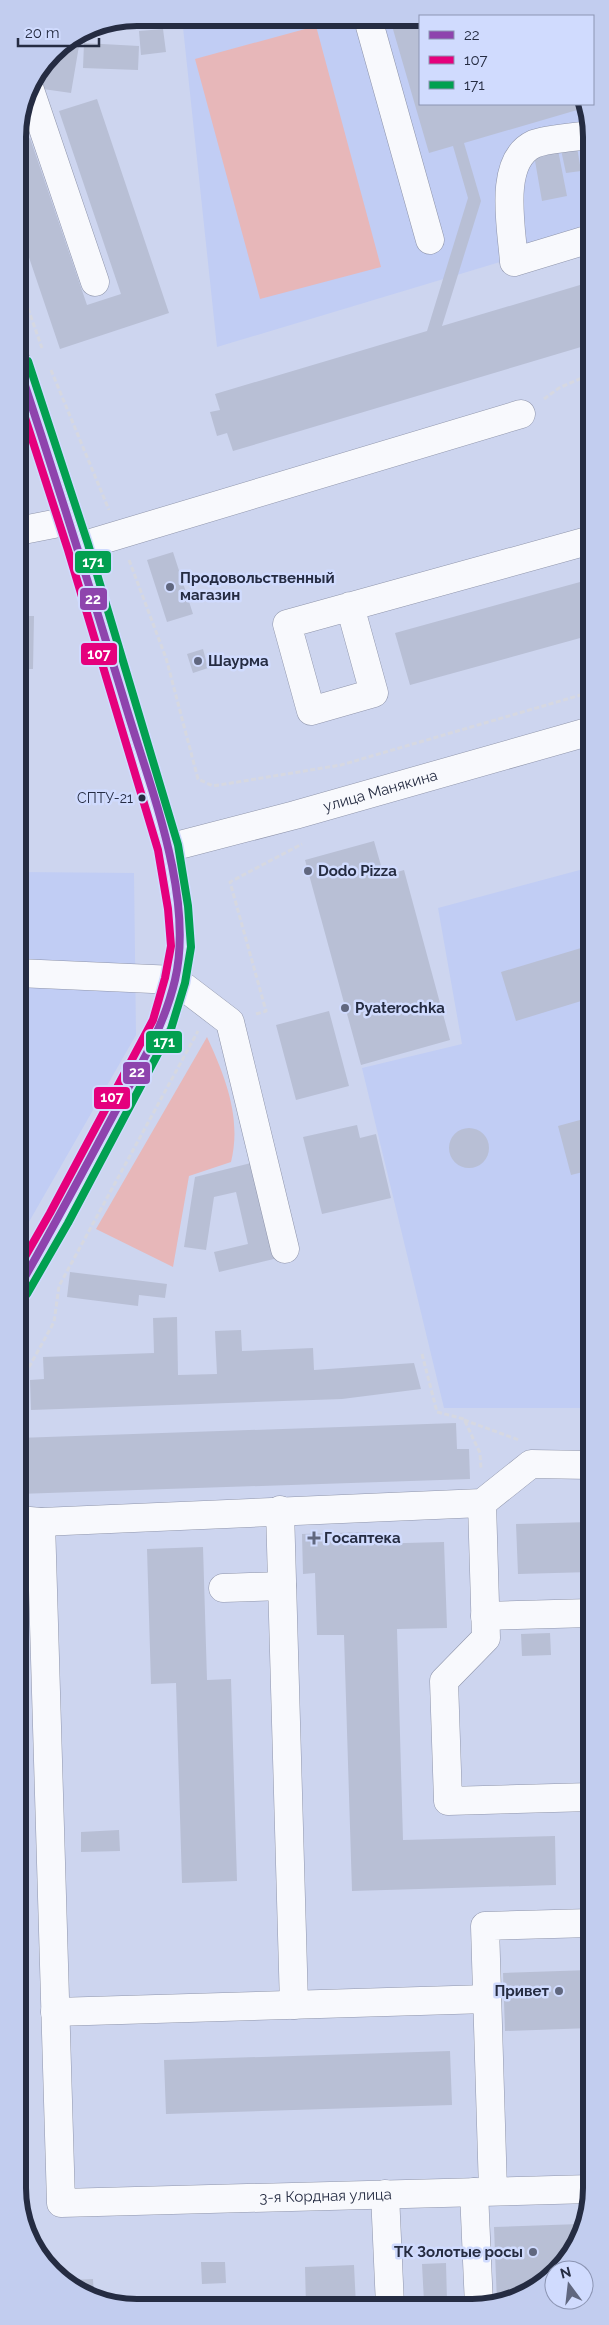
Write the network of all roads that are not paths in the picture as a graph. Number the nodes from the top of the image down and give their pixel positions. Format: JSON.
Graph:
{"nodes":[{"id":1,"x":370,"y":26,"type":"edge"},
{"id":2,"x":33,"y":100,"type":"edge"},
{"id":3,"x":583,"y":135,"type":"edge"},
{"id":4,"x":430,"y":240,"type":"dead end"},
{"id":5,"x":583,"y":241,"type":"edge"},
{"id":6,"x":96,"y":282,"type":"dead end"},
{"id":7,"x":26,"y":389,"type":"edge"},
{"id":8,"x":521,"y":414,"type":"road end"},
{"id":9,"x":69,"y":521,"type":"junction"},
{"id":10,"x":26,"y":529,"type":"edge"},
{"id":11,"x":583,"y":542,"type":"edge"},
{"id":12,"x":78,"y":547,"type":"junction"},
{"id":13,"x":350,"y":606,"type":"dead end"},
{"id":14,"x":583,"y":733,"type":"edge"},
{"id":15,"x":168,"y":848,"type":"junction"},
{"id":16,"x":26,"y":973,"type":"edge"},
{"id":17,"x":175,"y":980,"type":"junction"},
{"id":18,"x":286,"y":1249,"type":"dead end"},
{"id":19,"x":26,"y":1275,"type":"edge"},
{"id":20,"x":583,"y":1465,"type":"edge"},
{"id":21,"x":482,"y":1503,"type":"junction"},
{"id":22,"x":280,"y":1510,"type":"junction"},
{"id":23,"x":29,"y":1520,"type":"edge"},
{"id":24,"x":282,"y":1586,"type":"junction"},
{"id":25,"x":223,"y":1588,"type":"dead end"},
{"id":26,"x":583,"y":1613,"type":"edge"},
{"id":27,"x":485,"y":1616,"type":"junction"},
{"id":28,"x":583,"y":1797,"type":"edge"},
{"id":29,"x":583,"y":1923,"type":"edge"},
{"id":30,"x":487,"y":1999,"type":"junction"},
{"id":31,"x":294,"y":2005,"type":"junction"},
{"id":32,"x":55,"y":2012,"type":"junction"},
{"id":33,"x":583,"y":2188,"type":"edge"},
{"id":34,"x":483,"y":2192,"type":"junction"},
{"id":35,"x":385,"y":2194,"type":"junction"},
{"id":36,"x":479,"y":2298,"type":"edge"},
{"id":37,"x":390,"y":2299,"type":"edge"}],
"edges":[{"from":1,"to":4,"type":"street"},
{"from":2,"to":6,"type":"street"},
{"from":3,"to":5,"type":"street"},
{"from":7,"to":9,"type":"street"},
{"from":8,"to":12,"type":"street"},
{"from":9,"to":10,"type":"street"},
{"from":9,"to":12,"type":"street"},
{"from":11,"to":13,"type":"street"},
{"from":12,"to":15,"type":"street"},
{"from":14,"to":15,"type":"street","name":"улица Манякина"},
{"from":15,"to":17,"type":"street"},
{"from":16,"to":17,"type":"street"},
{"from":17,"to":18,"type":"street"},
{"from":17,"to":19,"type":"street"},
{"from":20,"to":21,"type":"street"},
{"from":21,"to":22,"type":"street"},
{"from":21,"to":27,"type":"street"},
{"from":22,"to":23,"type":"street"},
{"from":22,"to":24,"type":"street"},
{"from":23,"to":32,"type":"street"},
{"from":24,"to":25,"type":"street"},
{"from":24,"to":31,"type":"street"},
{"from":26,"to":27,"type":"street"},
{"from":27,"to":28,"type":"street"},
{"from":29,"to":30,"type":"street"},
{"from":30,"to":31,"type":"street"},
{"from":30,"to":34,"type":"street"},
{"from":31,"to":32,"type":"street"},
{"from":32,"to":35,"type":"street","name":"3-я Кордная улица"},
{"from":33,"to":34,"type":"street","name":"3-я Кордная улица"},
{"from":34,"to":35,"type":"street","name":"3-я Кордная улица"},
{"from":34,"to":36,"type":"street"},
{"from":35,"to":37,"type":"street"}]}
